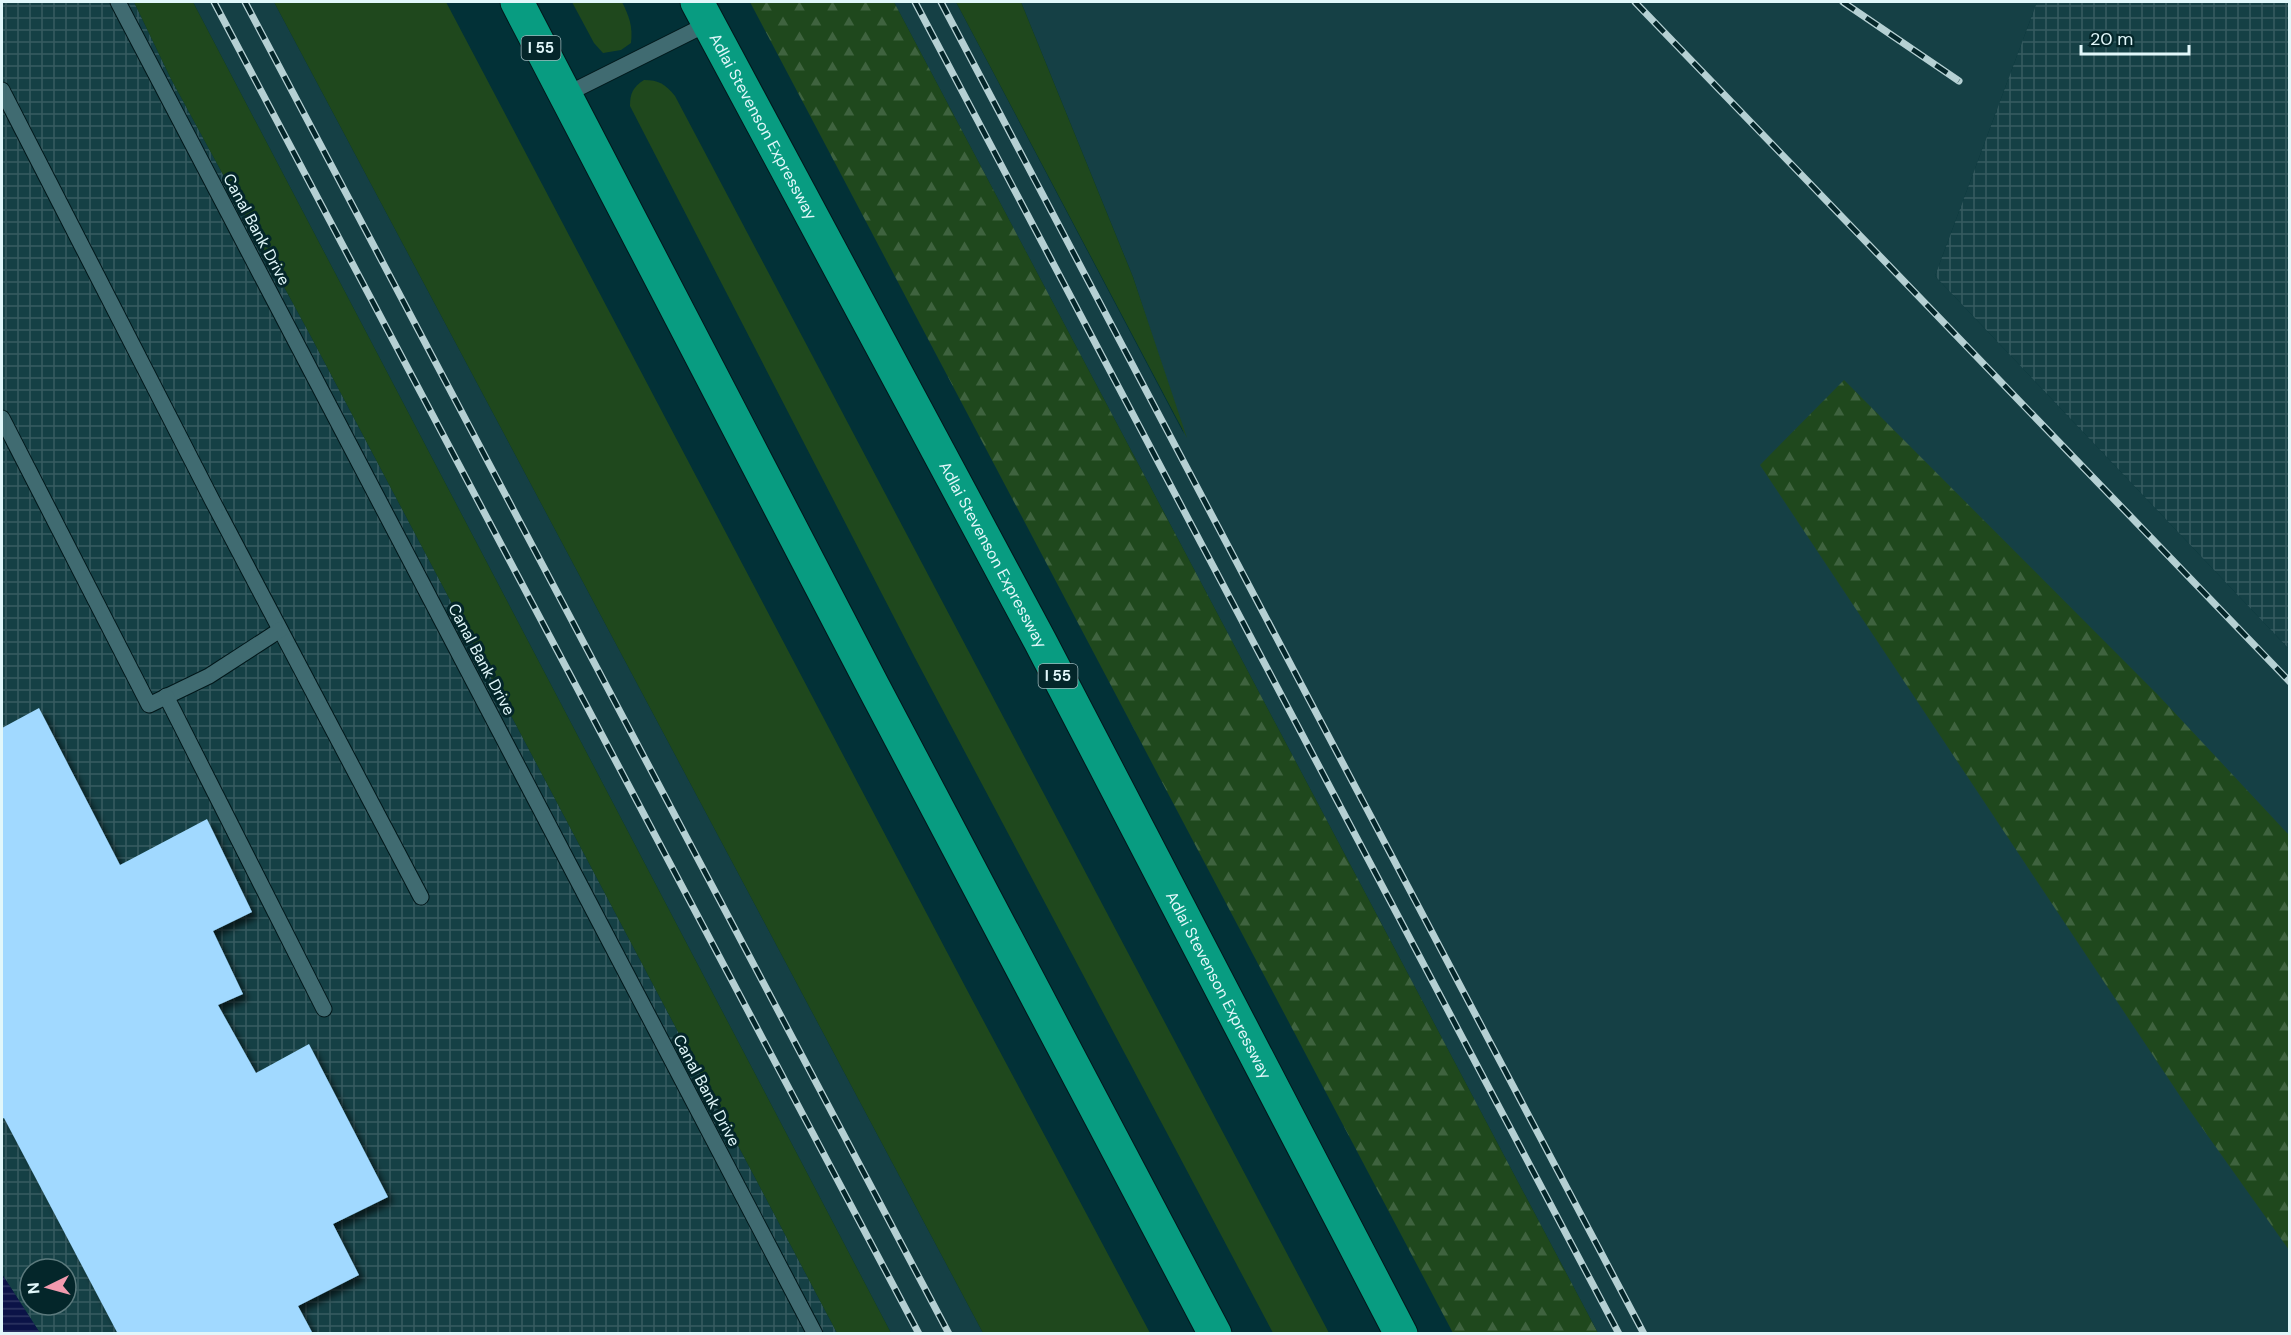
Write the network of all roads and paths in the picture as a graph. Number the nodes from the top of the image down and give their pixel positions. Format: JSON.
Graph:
{"nodes":[{"id":1,"x":117,"y":2,"type":"edge"},
{"id":2,"x":517,"y":2,"type":"edge"},
{"id":3,"x":703,"y":12,"type":"edge"},
{"id":4,"x":2,"y":90,"type":"edge"},
{"id":5,"x":565,"y":95,"type":"junction"},
{"id":6,"x":2,"y":418,"type":"edge"},
{"id":7,"x":280,"y":630,"type":"junction"},
{"id":8,"x":166,"y":696,"type":"junction"},
{"id":9,"x":421,"y":897,"type":"dead end"},
{"id":10,"x":324,"y":1009,"type":"dead end"},
{"id":11,"x":814,"y":1334,"type":"edge"},
{"id":12,"x":1215,"y":1334,"type":"edge"},
{"id":13,"x":1401,"y":1334,"type":"edge"}],
"edges":[{"from":1,"to":11,"type":"lane","name":"Canal Bank Drive"},
{"from":2,"to":5,"type":"highway","number":"I 55"},
{"from":3,"to":5,"type":"lane"},
{"from":3,"to":13,"type":"highway","name":"Adlai Stevenson Expressway","number":"I 55"},
{"from":4,"to":7,"type":"lane"},
{"from":5,"to":12,"type":"highway","number":"I 55"},
{"from":6,"to":8,"type":"lane"},
{"from":7,"to":8,"type":"lane"},
{"from":7,"to":9,"type":"lane"},
{"from":8,"to":10,"type":"lane"}]}
